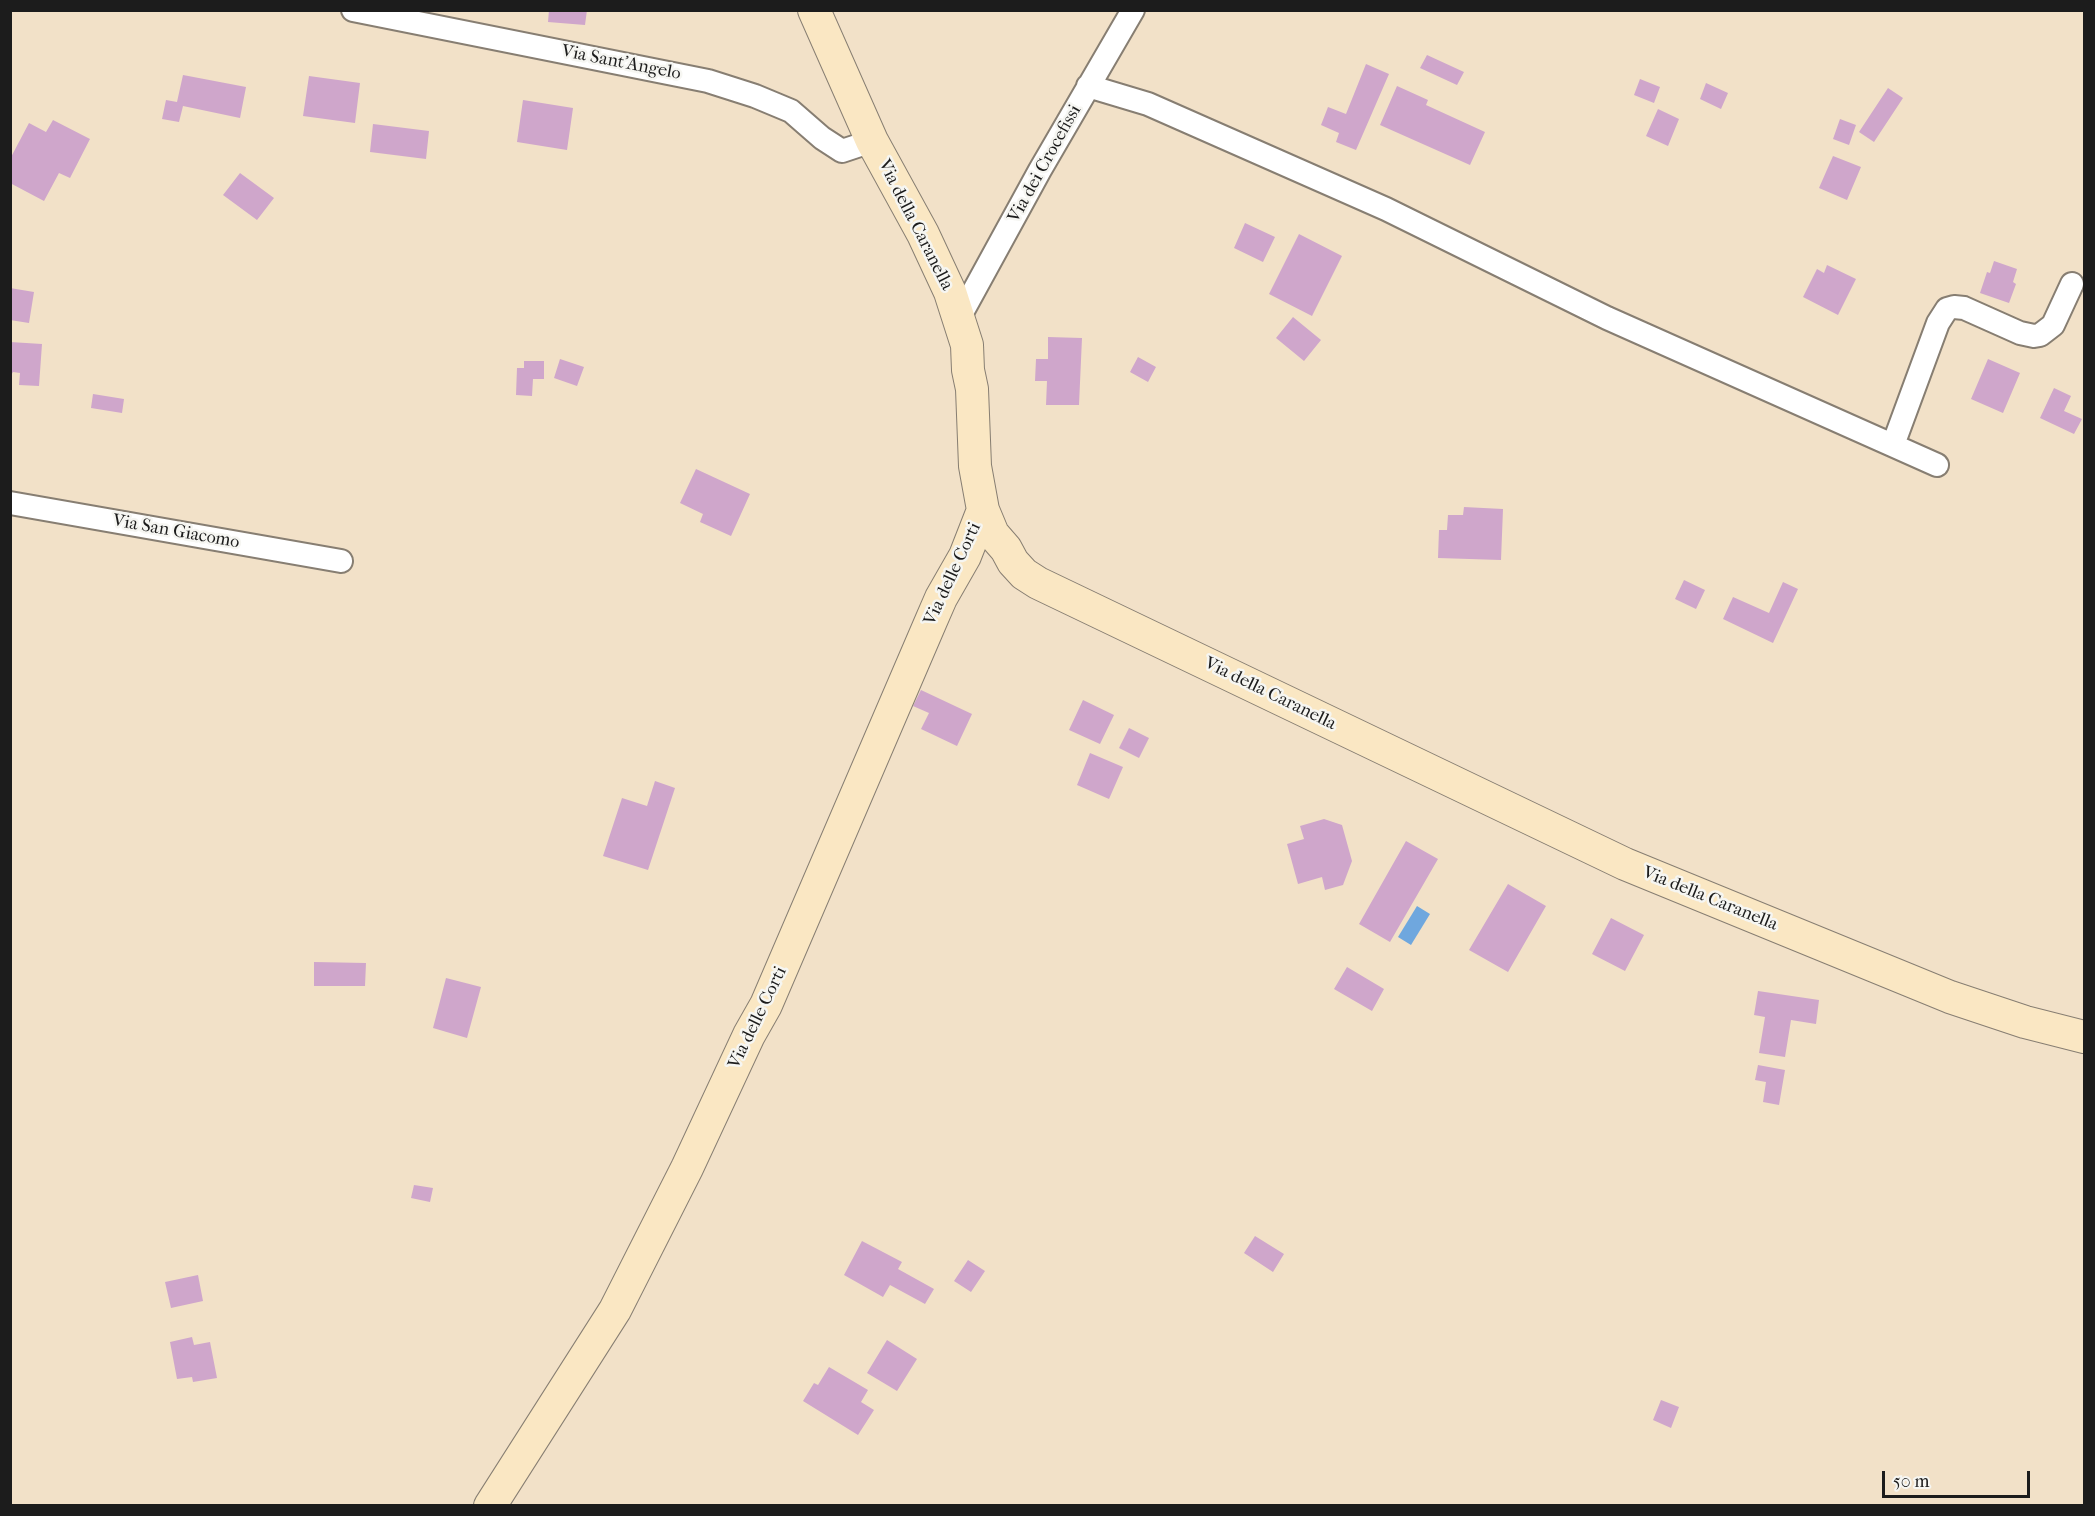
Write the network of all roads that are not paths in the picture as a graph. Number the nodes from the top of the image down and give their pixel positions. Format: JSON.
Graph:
{"nodes":[{"id":1,"x":352,"y":10,"type":"edge"},
{"id":2,"x":814,"y":10,"type":"edge"},
{"id":3,"x":1133,"y":10,"type":"edge"},
{"id":4,"x":1088,"y":86,"type":"junction"},
{"id":5,"x":872,"y":141,"type":"junction"},
{"id":6,"x":2072,"y":284,"type":"dead end"},
{"id":7,"x":959,"y":318,"type":"junction"},
{"id":8,"x":1893,"y":445,"type":"junction"},
{"id":9,"x":1937,"y":465,"type":"dead end"},
{"id":10,"x":10,"y":503,"type":"edge"},
{"id":11,"x":982,"y":510,"type":"junction"},
{"id":12,"x":341,"y":561,"type":"dead end"},
{"id":13,"x":2085,"y":1037,"type":"edge"},
{"id":14,"x":490,"y":1506,"type":"edge"}],
"edges":[{"from":1,"to":5,"type":"street","name":"Via Sant'Angelo"},
{"from":2,"to":5,"type":"main road","name":"Via della Caranella"},
{"from":3,"to":4,"type":"street","name":"Via dei Crocefissi"},
{"from":4,"to":7,"type":"street","name":"Via dei Crocefissi"},
{"from":4,"to":8,"type":"street"},
{"from":5,"to":7,"type":"main road","name":"Via della Caranella"},
{"from":6,"to":8,"type":"street"},
{"from":7,"to":11,"type":"main road","name":"Via della Caranella"},
{"from":8,"to":9,"type":"street"},
{"from":10,"to":12,"type":"street","name":"Via San Giacomo"},
{"from":11,"to":13,"type":"main road","name":"Via della Caranella"},
{"from":11,"to":14,"type":"main road","name":"Via delle Corti"}]}
